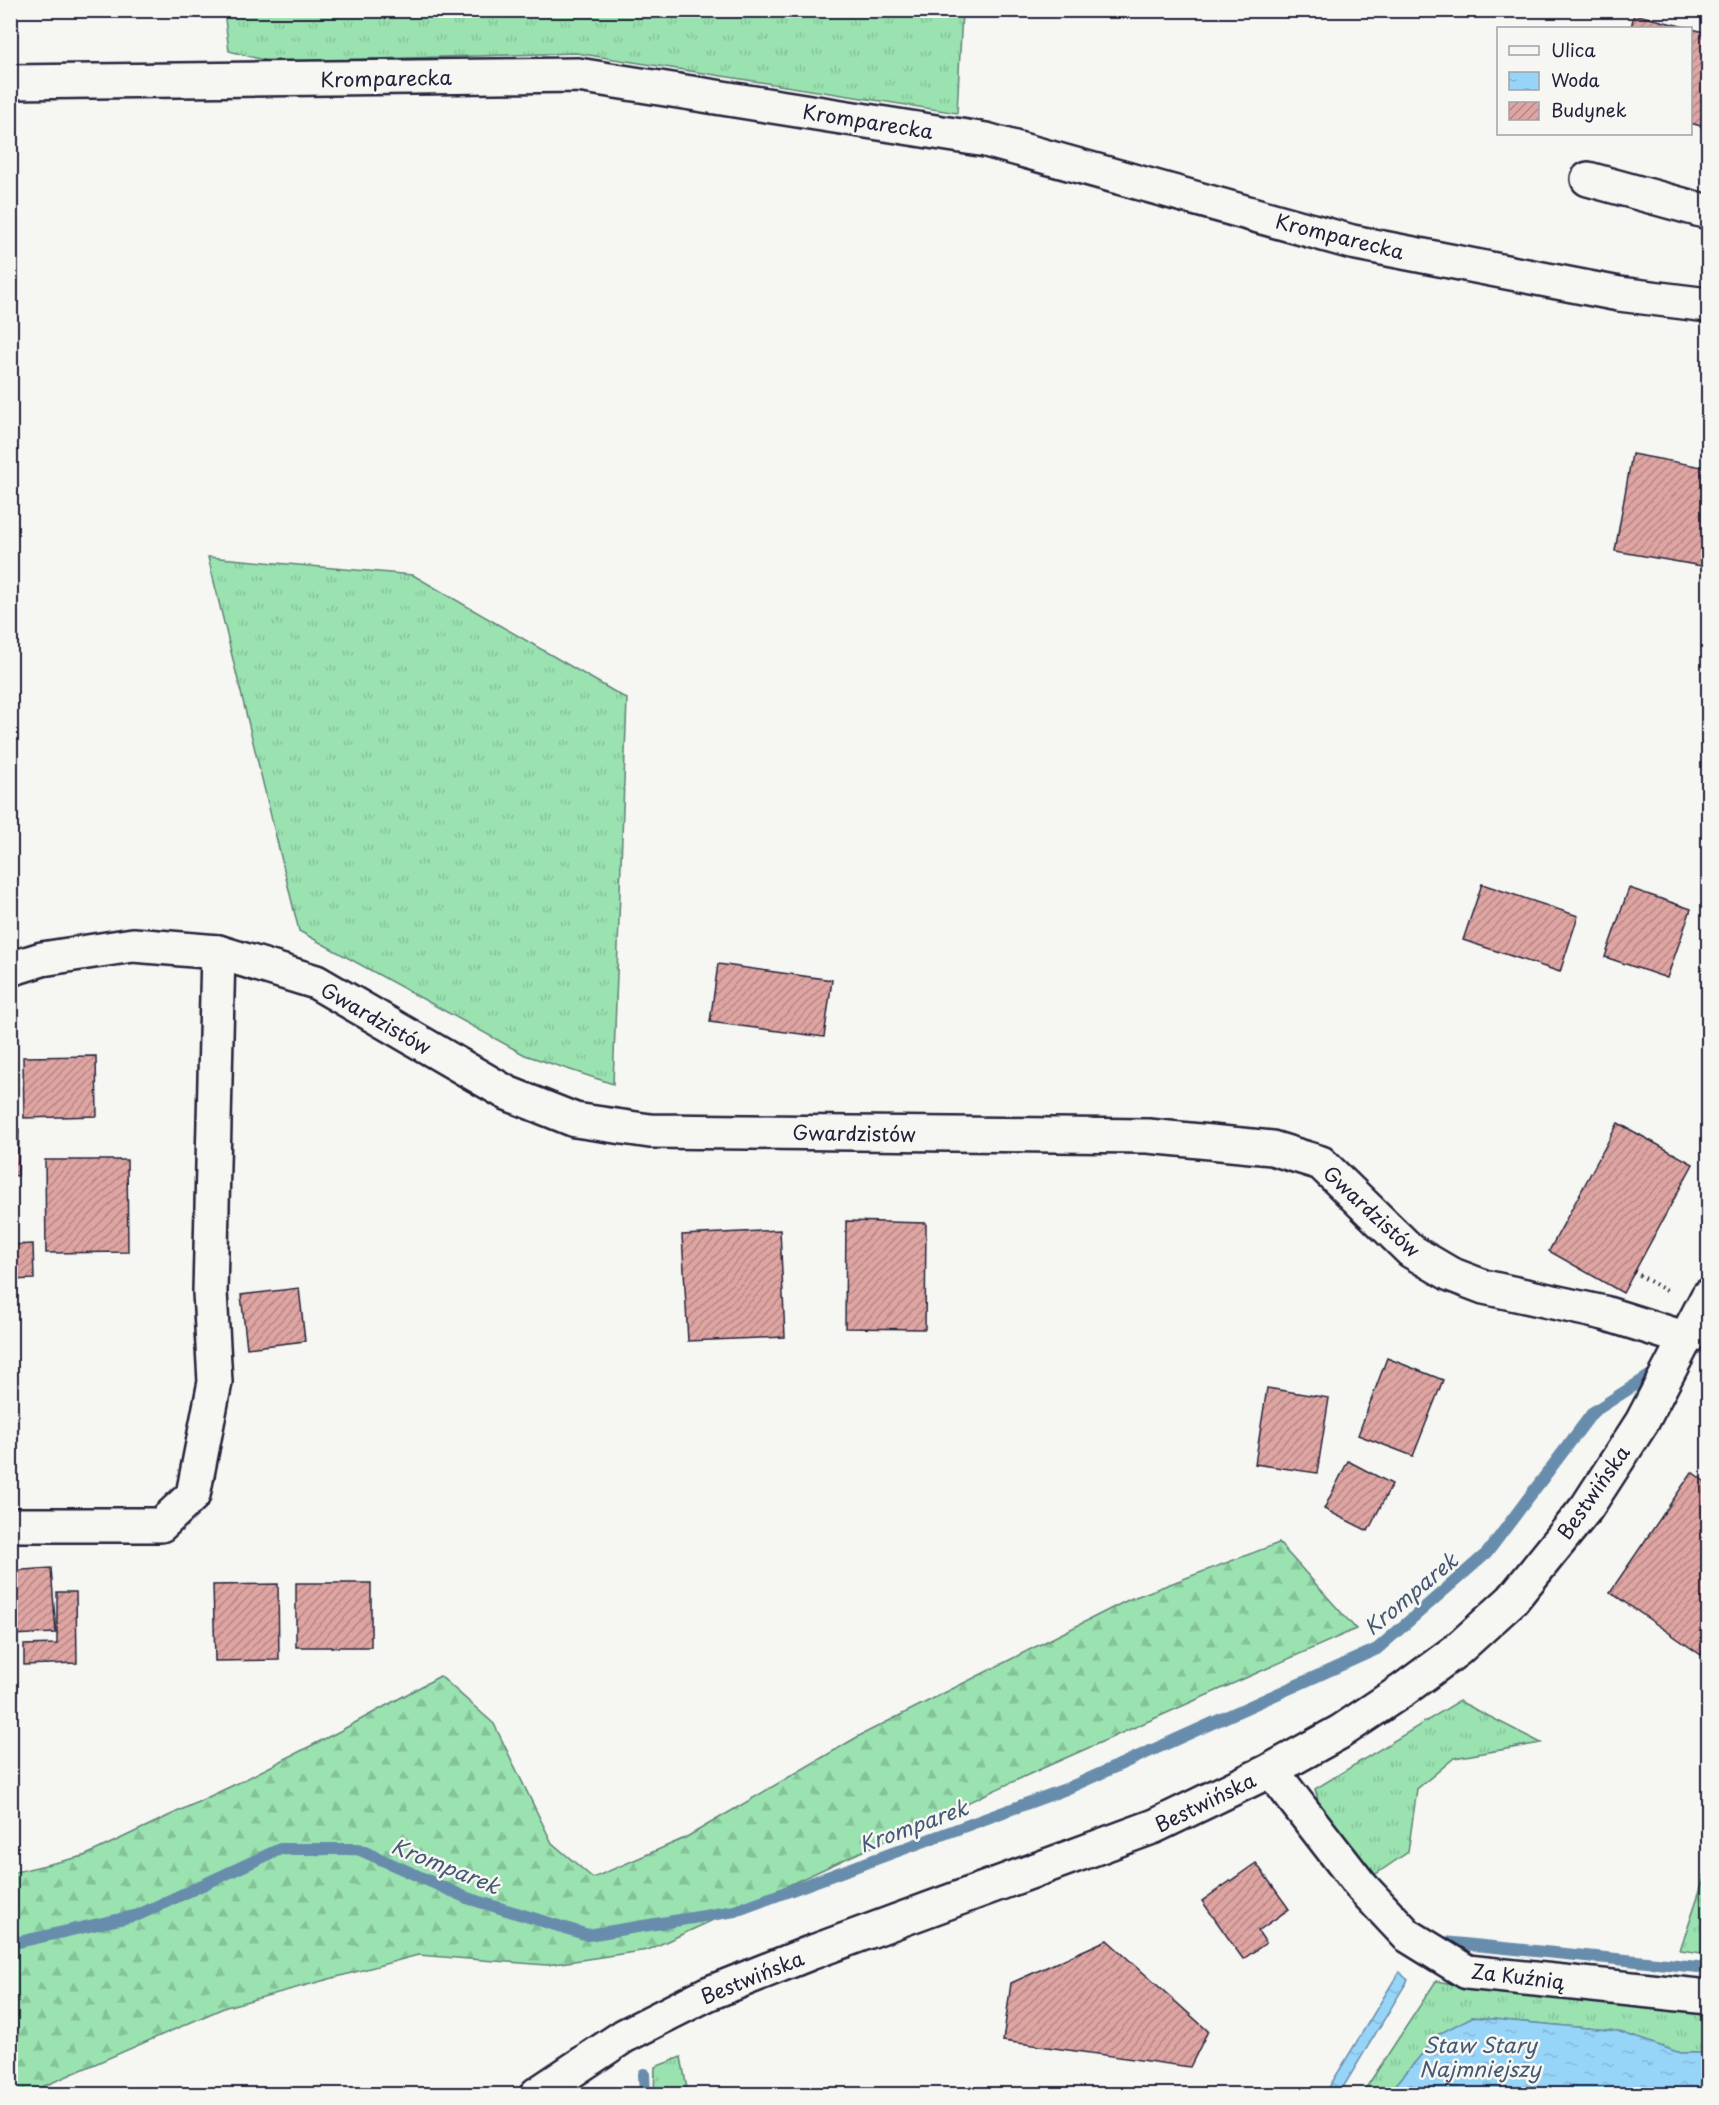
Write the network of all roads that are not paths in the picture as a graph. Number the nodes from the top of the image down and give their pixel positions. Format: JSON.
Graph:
{"nodes":[{"id":1,"x":10,"y":82,"type":"edge"},
{"id":2,"x":1588,"y":179,"type":"dead end"},
{"id":3,"x":1708,"y":212,"type":"edge"},
{"id":4,"x":1708,"y":305,"type":"edge"},
{"id":5,"x":218,"y":952,"type":"junction"},
{"id":6,"x":10,"y":969,"type":"edge"},
{"id":7,"x":1708,"y":1296,"type":"edge"},
{"id":8,"x":1687,"y":1339,"type":"junction"},
{"id":9,"x":10,"y":1525,"type":"edge"},
{"id":10,"x":1271,"y":1770,"type":"junction"},
{"id":11,"x":1708,"y":1997,"type":"edge"},
{"id":12,"x":537,"y":2094,"type":"edge"}],
"edges":[{"from":1,"to":4,"type":"street","name":"Kromparecka"},
{"from":2,"to":3,"type":"street"},
{"from":5,"to":6,"type":"street","name":"Gwardzistów"},
{"from":5,"to":8,"type":"street","name":"Gwardzistów"},
{"from":5,"to":9,"type":"street"},
{"from":7,"to":8,"type":"street","name":"Bestwińska"},
{"from":8,"to":10,"type":"street","name":"Bestwińska"},
{"from":10,"to":11,"type":"street","name":"Za Kuźnią"},
{"from":10,"to":12,"type":"street","name":"Bestwińska"}]}
